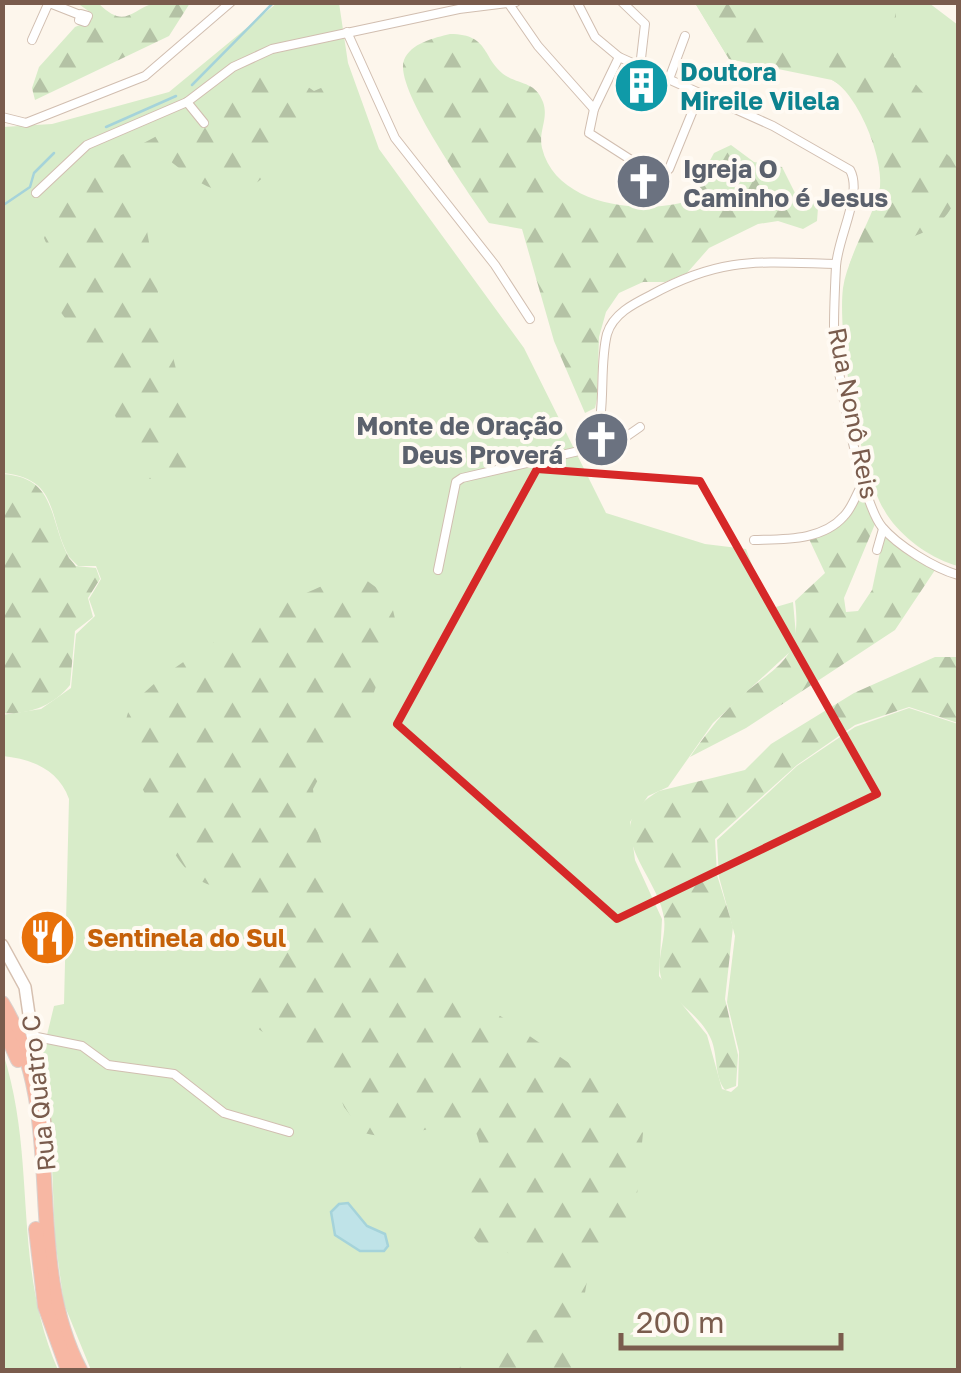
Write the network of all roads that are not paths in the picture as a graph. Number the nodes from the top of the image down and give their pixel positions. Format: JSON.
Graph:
{"nodes":[{"id":1,"x":577,"y":2,"type":"edge"},
{"id":2,"x":622,"y":2,"type":"edge"},
{"id":3,"x":48,"y":3,"type":"edge"},
{"id":4,"x":230,"y":3,"type":"edge"},
{"id":5,"x":511,"y":3,"type":"edge"},
{"id":6,"x":80,"y":15,"type":"dead end"},
{"id":7,"x":348,"y":32,"type":"junction"},
{"id":8,"x":684,"y":36,"type":"dead end"},
{"id":9,"x":32,"y":40,"type":"dead end"},
{"id":10,"x":619,"y":57,"type":"junction"},
{"id":11,"x":640,"y":67,"type":"junction"},
{"id":12,"x":669,"y":79,"type":"junction"},
{"id":13,"x":700,"y":94,"type":"junction"},
{"id":14,"x":187,"y":102,"type":"junction"},
{"id":15,"x":594,"y":109,"type":"junction"},
{"id":16,"x":2,"y":117,"type":"edge"},
{"id":17,"x":204,"y":123,"type":"dead end"},
{"id":18,"x":36,"y":193,"type":"dead end"},
{"id":19,"x":836,"y":264,"type":"junction"},
{"id":20,"x":530,"y":319,"type":"dead end"},
{"id":21,"x":640,"y":427,"type":"dead end"},
{"id":22,"x":592,"y":448,"type":"junction"},
{"id":23,"x":864,"y":482,"type":"junction"},
{"id":24,"x":883,"y":529,"type":"junction"},
{"id":25,"x":754,"y":540,"type":"dead end"},
{"id":26,"x":877,"y":550,"type":"dead end"},
{"id":27,"x":438,"y":570,"type":"dead end"},
{"id":28,"x":958,"y":575,"type":"edge"},
{"id":29,"x":2,"y":945,"type":"edge"},
{"id":30,"x":2,"y":1003,"type":"edge"},
{"id":31,"x":2,"y":1024,"type":"edge"},
{"id":32,"x":37,"y":1037,"type":"dead end"},
{"id":33,"x":289,"y":1132,"type":"dead end"},
{"id":34,"x":46,"y":1248,"type":"junction"},
{"id":35,"x":68,"y":1370,"type":"edge"},
{"id":36,"x":80,"y":1370,"type":"edge"}],
"edges":[{"from":1,"to":10,"type":"street"},
{"from":2,"to":11,"type":"street"},
{"from":3,"to":6,"type":"street"},
{"from":3,"to":9,"type":"street"},
{"from":4,"to":16,"type":"street"},
{"from":5,"to":7,"type":"street"},
{"from":5,"to":15,"type":"street"},
{"from":7,"to":14,"type":"street"},
{"from":7,"to":20,"type":"street"},
{"from":8,"to":12,"type":"street"},
{"from":10,"to":11,"type":"street"},
{"from":10,"to":15,"type":"street"},
{"from":11,"to":12,"type":"street"},
{"from":12,"to":13,"type":"street"},
{"from":13,"to":15,"type":"street"},
{"from":13,"to":19,"type":"street","name":"Rua Nonô Reis"},
{"from":14,"to":17,"type":"street"},
{"from":14,"to":18,"type":"street"},
{"from":19,"to":22,"type":"street"},
{"from":19,"to":23,"type":"street","name":"Rua Nonô Reis"},
{"from":21,"to":22,"type":"street"},
{"from":22,"to":27,"type":"street"},
{"from":23,"to":24,"type":"street","name":"Rua Nonô Reis"},
{"from":23,"to":25,"type":"street"},
{"from":24,"to":26,"type":"street"},
{"from":24,"to":28,"type":"street","name":"Rua Nonô Reis"},
{"from":29,"to":34,"type":"street","name":"Rua Quatro C"},
{"from":30,"to":34,"type":"highway"},
{"from":31,"to":35,"type":"highway"},
{"from":32,"to":33,"type":"street"},
{"from":34,"to":36,"type":"highway"}]}
